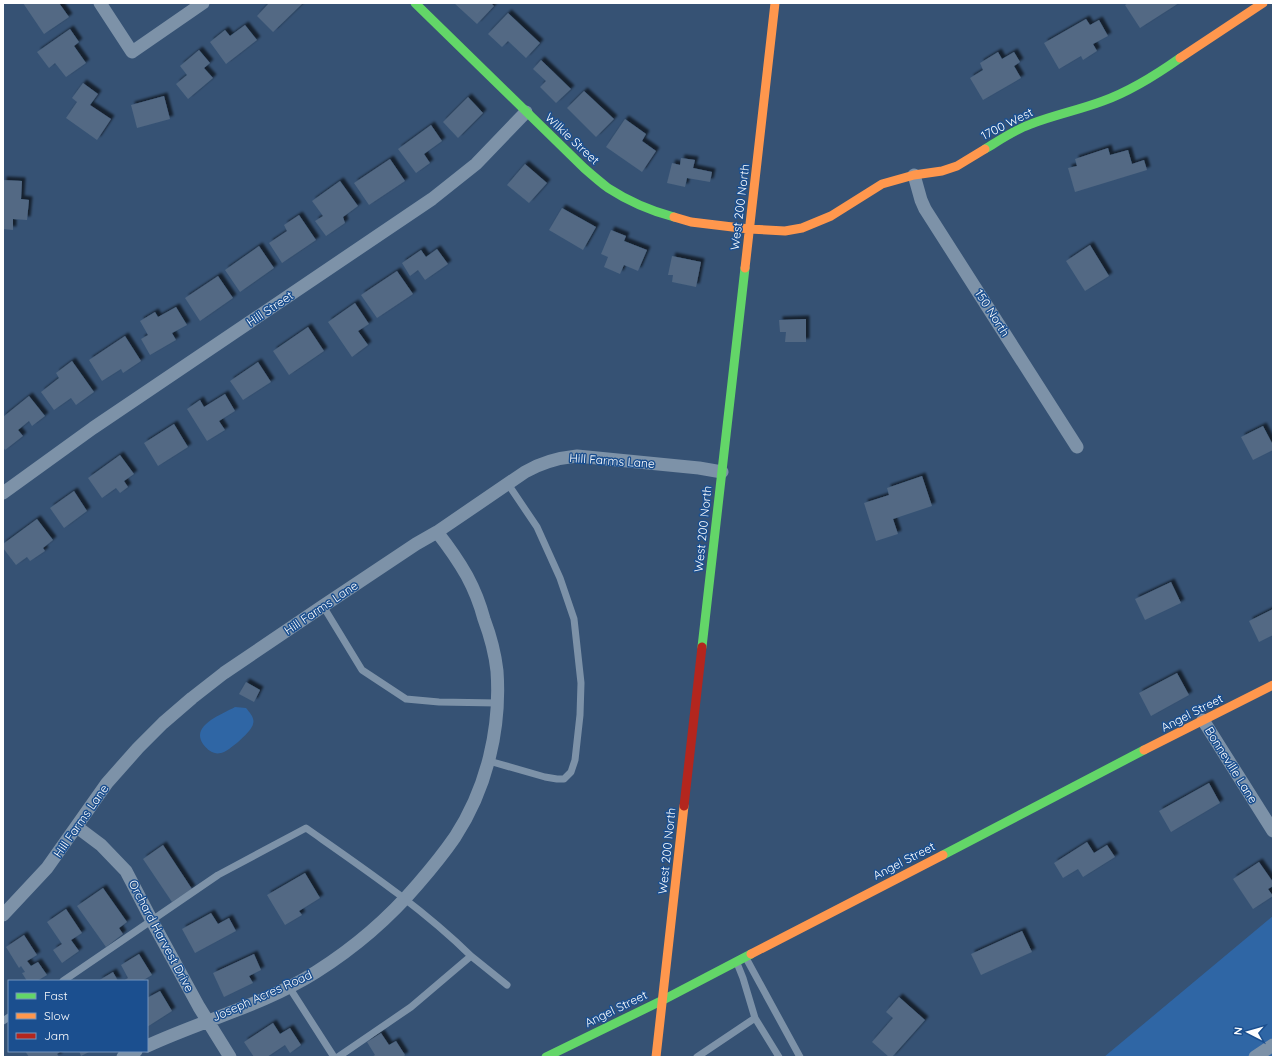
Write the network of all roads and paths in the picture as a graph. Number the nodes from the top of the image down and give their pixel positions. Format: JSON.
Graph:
{"nodes":[{"id":1,"x":100,"y":3,"type":"edge"},
{"id":2,"x":203,"y":3,"type":"edge"},
{"id":3,"x":415,"y":3,"type":"edge"},
{"id":4,"x":775,"y":3,"type":"edge"},
{"id":5,"x":1263,"y":3,"type":"edge"},
{"id":6,"x":526,"y":112,"type":"junction"},
{"id":7,"x":914,"y":176,"type":"junction"},
{"id":8,"x":749,"y":230,"type":"junction"},
{"id":9,"x":1077,"y":447,"type":"dead end"},
{"id":10,"x":722,"y":472,"type":"junction"},
{"id":11,"x":508,"y":484,"type":"junction"},
{"id":12,"x":3,"y":493,"type":"edge"},
{"id":13,"x":437,"y":532,"type":"junction"},
{"id":14,"x":323,"y":606,"type":"junction"},
{"id":15,"x":1273,"y":685,"type":"edge"},
{"id":16,"x":497,"y":703,"type":"junction"},
{"id":17,"x":1203,"y":720,"type":"junction"},
{"id":18,"x":489,"y":761,"type":"junction"},
{"id":19,"x":77,"y":827,"type":"junction"},
{"id":20,"x":1273,"y":831,"type":"edge"},
{"id":21,"x":405,"y":899,"type":"junction"},
{"id":22,"x":3,"y":915,"type":"edge"},
{"id":23,"x":152,"y":922,"type":"junction"},
{"id":24,"x":471,"y":956,"type":"junction"},
{"id":25,"x":745,"y":957,"type":"junction"},
{"id":26,"x":736,"y":962,"type":"junction"},
{"id":27,"x":65,"y":980,"type":"edge"},
{"id":28,"x":507,"y":985,"type":"dead end"},
{"id":29,"x":289,"y":987,"type":"junction"},
{"id":30,"x":663,"y":1000,"type":"junction"},
{"id":31,"x":755,"y":1018,"type":"junction"},
{"id":32,"x":207,"y":1021,"type":"junction"},
{"id":33,"x":148,"y":1046,"type":"edge"},
{"id":34,"x":1273,"y":1046,"type":"edge"},
{"id":35,"x":230,"y":1057,"type":"edge"},
{"id":36,"x":334,"y":1057,"type":"edge"},
{"id":37,"x":338,"y":1057,"type":"edge"},
{"id":38,"x":546,"y":1057,"type":"edge"},
{"id":39,"x":656,"y":1057,"type":"edge"},
{"id":40,"x":698,"y":1057,"type":"edge"},
{"id":41,"x":779,"y":1057,"type":"edge"},
{"id":42,"x":800,"y":1057,"type":"edge"},
{"id":43,"x":1255,"y":1057,"type":"edge"}],
"edges":[{"from":1,"to":2,"type":"street"},
{"from":3,"to":6,"type":"street","name":"Wilkie Street"},
{"from":4,"to":8,"type":"street","name":"West 200 North"},
{"from":5,"to":7,"type":"street","name":"1700 West"},
{"from":6,"to":8,"type":"street","name":"Wilkie Street"},
{"from":6,"to":12,"type":"street","name":"Hill Street"},
{"from":7,"to":8,"type":"street","name":"1700 West"},
{"from":7,"to":9,"type":"street","name":"150 North"},
{"from":8,"to":10,"type":"street","name":"West 200 North"},
{"from":10,"to":11,"type":"street","name":"Hill Farms Lane"},
{"from":10,"to":30,"type":"street","name":"West 200 North"},
{"from":11,"to":13,"type":"street","name":"Hill Farms Lane"},
{"from":11,"to":18,"type":"lane"},
{"from":13,"to":14,"type":"street","name":"Hill Farms Lane"},
{"from":13,"to":16,"type":"street","name":"Joseph Acres Road"},
{"from":14,"to":16,"type":"lane"},
{"from":14,"to":19,"type":"street","name":"Hill Farms Lane"},
{"from":15,"to":17,"type":"street","name":"Angel Street"},
{"from":16,"to":18,"type":"street","name":"Joseph Acres Road"},
{"from":17,"to":20,"type":"street","name":"Bonneville Lane"},
{"from":17,"to":25,"type":"street","name":"Angel Street"},
{"from":18,"to":21,"type":"street","name":"Joseph Acres Road"},
{"from":19,"to":22,"type":"street","name":"Hill Farms Lane"},
{"from":19,"to":23,"type":"street","name":"Orchard Harvest Drive"},
{"from":21,"to":23,"type":"lane"},
{"from":21,"to":24,"type":"lane"},
{"from":21,"to":29,"type":"street","name":"Joseph Acres Road"},
{"from":23,"to":27,"type":"lane"},
{"from":23,"to":32,"type":"street","name":"Orchard Harvest Drive"},
{"from":24,"to":28,"type":"lane"},
{"from":24,"to":37,"type":"lane"},
{"from":25,"to":26,"type":"street","name":"Angel Street"},
{"from":25,"to":42,"type":"lane"},
{"from":26,"to":30,"type":"street","name":"Angel Street"},
{"from":26,"to":31,"type":"lane"},
{"from":29,"to":32,"type":"street","name":"Joseph Acres Road"},
{"from":29,"to":36,"type":"lane"},
{"from":30,"to":38,"type":"street","name":"Angel Street"},
{"from":30,"to":39,"type":"street","name":"West 200 North"},
{"from":31,"to":40,"type":"lane"},
{"from":31,"to":41,"type":"lane"},
{"from":32,"to":33,"type":"street","name":"Joseph Acres Road"},
{"from":32,"to":35,"type":"street","name":"Orchard Harvest Drive"},
{"from":34,"to":43,"type":"street"}]}
